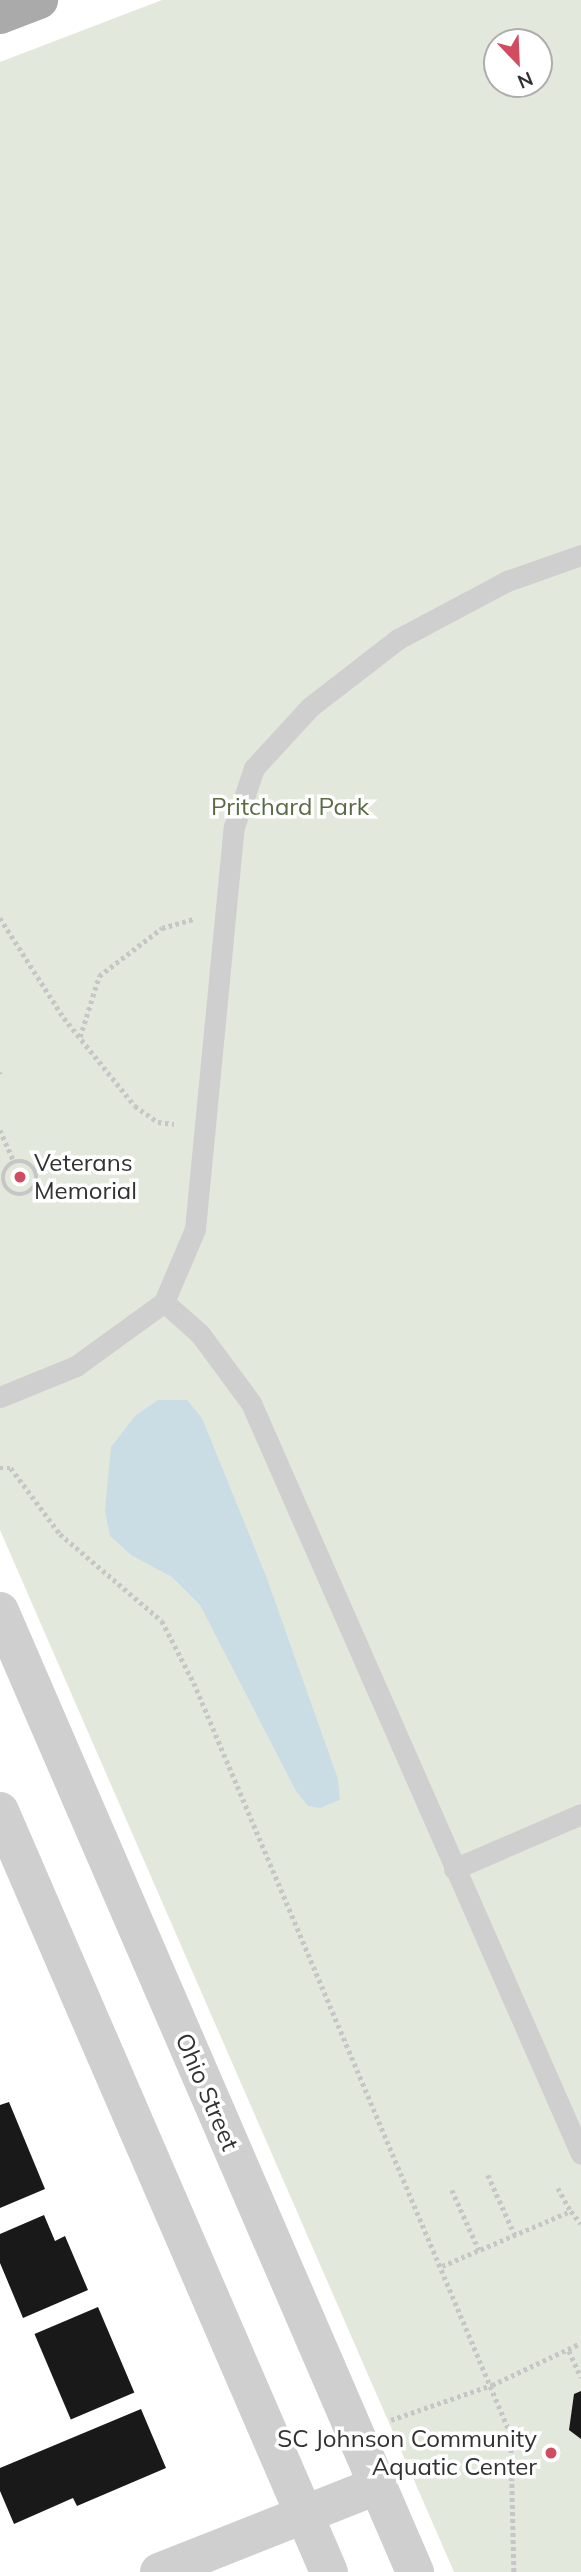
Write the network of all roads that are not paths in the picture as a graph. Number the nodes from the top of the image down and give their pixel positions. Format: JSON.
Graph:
{"nodes":[{"id":1,"x":39,"y":0,"type":"edge"},
{"id":2,"x":0,"y":15,"type":"edge"},
{"id":3,"x":581,"y":555,"type":"edge"},
{"id":4,"x":164,"y":1302,"type":"junction"},
{"id":5,"x":0,"y":1397,"type":"edge"},
{"id":6,"x":0,"y":1611,"type":"edge"},
{"id":7,"x":0,"y":1811,"type":"edge"},
{"id":8,"x":581,"y":1814,"type":"edge"},
{"id":9,"x":454,"y":1869,"type":"junction"},
{"id":10,"x":578,"y":2143,"type":"edge"},
{"id":11,"x":376,"y":2486,"type":"junction"},
{"id":12,"x":303,"y":2513,"type":"junction"},
{"id":13,"x":159,"y":2572,"type":"edge"},
{"id":14,"x":329,"y":2572,"type":"edge"},
{"id":15,"x":415,"y":2572,"type":"edge"}],
"edges":[{"from":1,"to":2,"type":"main road"},
{"from":3,"to":4,"type":"lane"},
{"from":4,"to":5,"type":"lane"},
{"from":4,"to":9,"type":"lane"},
{"from":6,"to":11,"type":"street","name":"Ohio Street"},
{"from":7,"to":12,"type":"street"},
{"from":8,"to":9,"type":"lane"},
{"from":9,"to":10,"type":"lane"},
{"from":11,"to":12,"type":"street"},
{"from":11,"to":15,"type":"street","name":"Ohio Street"},
{"from":12,"to":13,"type":"street"},
{"from":12,"to":14,"type":"street"}]}
